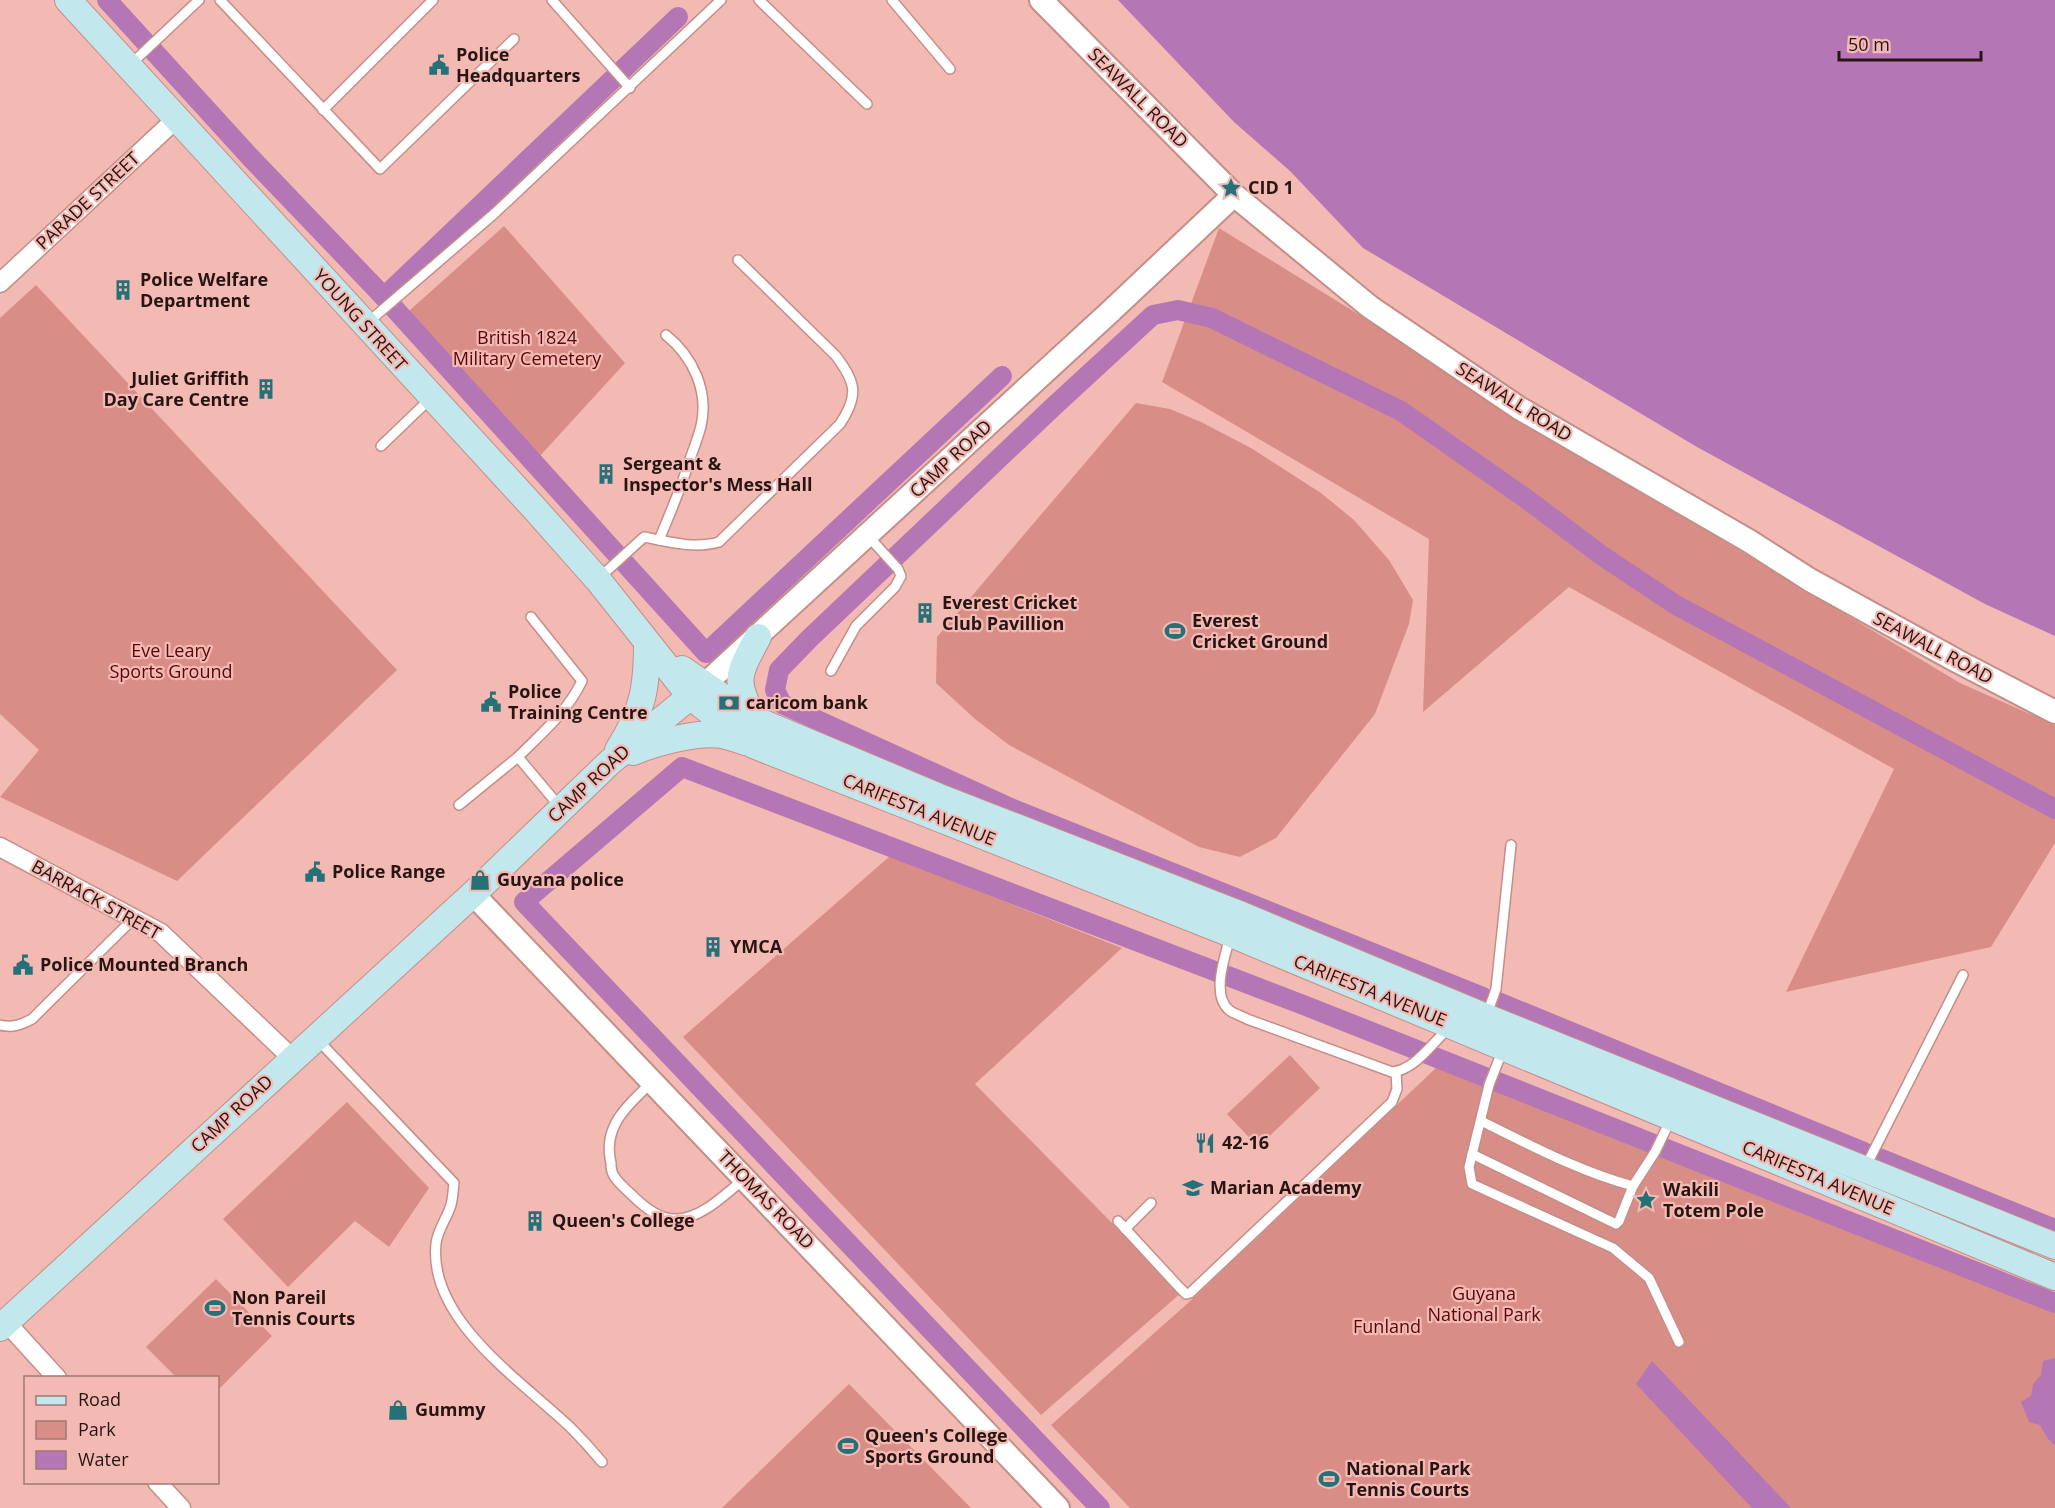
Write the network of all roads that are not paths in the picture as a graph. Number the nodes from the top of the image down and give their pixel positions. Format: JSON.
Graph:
{"nodes":[{"id":1,"x":68,"y":0,"type":"edge"},
{"id":2,"x":199,"y":0,"type":"edge"},
{"id":3,"x":220,"y":0,"type":"edge"},
{"id":4,"x":433,"y":0,"type":"edge"},
{"id":5,"x":552,"y":0,"type":"edge"},
{"id":6,"x":721,"y":0,"type":"edge"},
{"id":7,"x":759,"y":0,"type":"edge"},
{"id":8,"x":892,"y":0,"type":"edge"},
{"id":9,"x":1041,"y":0,"type":"edge"},
{"id":10,"x":514,"y":39,"type":"dead end"},
{"id":11,"x":134,"y":61,"type":"junction"},
{"id":12,"x":950,"y":69,"type":"dead end"},
{"id":13,"x":630,"y":88,"type":"junction"},
{"id":14,"x":867,"y":104,"type":"dead end"},
{"id":15,"x":323,"y":110,"type":"junction"},
{"id":16,"x":176,"y":119,"type":"junction"},
{"id":17,"x":1234,"y":195,"type":"junction"},
{"id":18,"x":738,"y":260,"type":"dead end"},
{"id":19,"x":0,"y":283,"type":"edge"},
{"id":20,"x":365,"y":326,"type":"junction"},
{"id":21,"x":666,"y":335,"type":"dead end"},
{"id":22,"x":426,"y":403,"type":"junction"},
{"id":23,"x":381,"y":446,"type":"dead end"},
{"id":24,"x":659,"y":540,"type":"junction"},
{"id":25,"x":874,"y":542,"type":"junction"},
{"id":26,"x":603,"y":575,"type":"junction"},
{"id":27,"x":531,"y":617,"type":"dead end"},
{"id":28,"x":758,"y":637,"type":"junction"},
{"id":29,"x":647,"y":642,"type":"junction"},
{"id":30,"x":831,"y":671,"type":"dead end"},
{"id":31,"x":697,"y":691,"type":"junction"},
{"id":32,"x":2055,"y":712,"type":"edge"},
{"id":33,"x":754,"y":718,"type":"junction"},
{"id":34,"x":753,"y":745,"type":"junction"},
{"id":35,"x":518,"y":757,"type":"junction"},
{"id":36,"x":610,"y":762,"type":"junction"},
{"id":37,"x":459,"y":805,"type":"dead end"},
{"id":38,"x":562,"y":808,"type":"junction"},
{"id":39,"x":1512,"y":845,"type":"dead end"},
{"id":40,"x":0,"y":848,"type":"edge"},
{"id":41,"x":473,"y":894,"type":"junction"},
{"id":42,"x":134,"y":918,"type":"junction"},
{"id":43,"x":1228,"y":943,"type":"junction"},
{"id":44,"x":1963,"y":975,"type":"dead end"},
{"id":45,"x":1486,"y":1017,"type":"junction"},
{"id":46,"x":0,"y":1025,"type":"edge"},
{"id":47,"x":1445,"y":1031,"type":"junction"},
{"id":48,"x":323,"y":1046,"type":"junction"},
{"id":49,"x":1501,"y":1054,"type":"junction"},
{"id":50,"x":292,"y":1058,"type":"junction"},
{"id":51,"x":1396,"y":1072,"type":"junction"},
{"id":52,"x":652,"y":1082,"type":"junction"},
{"id":53,"x":1481,"y":1121,"type":"junction"},
{"id":54,"x":1669,"y":1123,"type":"junction"},
{"id":55,"x":1472,"y":1154,"type":"junction"},
{"id":56,"x":1864,"y":1169,"type":"junction"},
{"id":57,"x":746,"y":1178,"type":"junction"},
{"id":58,"x":1633,"y":1186,"type":"junction"},
{"id":59,"x":1151,"y":1203,"type":"dead end"},
{"id":60,"x":2055,"y":1246,"type":"edge"},
{"id":61,"x":2055,"y":1277,"type":"edge"},
{"id":62,"x":3,"y":1325,"type":"edge"},
{"id":63,"x":1679,"y":1342,"type":"dead end"},
{"id":64,"x":56,"y":1376,"type":"edge"},
{"id":65,"x":602,"y":1461,"type":"dead end"},
{"id":66,"x":159,"y":1484,"type":"edge"},
{"id":67,"x":182,"y":1508,"type":"edge"},
{"id":68,"x":1058,"y":1508,"type":"edge"}],
"edges":[{"from":1,"to":11,"type":"main road","name":"YOUNG STREET"},
{"from":2,"to":11,"type":"lane"},
{"from":3,"to":15,"type":"lane"},
{"from":4,"to":15,"type":"lane"},
{"from":5,"to":13,"type":"lane"},
{"from":6,"to":13,"type":"lane"},
{"from":7,"to":14,"type":"lane"},
{"from":8,"to":12,"type":"lane"},
{"from":9,"to":17,"type":"street","name":"SEAWALL ROAD"},
{"from":10,"to":15,"type":"lane"},
{"from":11,"to":16,"type":"main road","name":"YOUNG STREET"},
{"from":13,"to":20,"type":"lane"},
{"from":16,"to":19,"type":"street","name":"PARADE STREET"},
{"from":16,"to":20,"type":"main road","name":"YOUNG STREET"},
{"from":17,"to":25,"type":"street","name":"CAMP ROAD"},
{"from":17,"to":32,"type":"street","name":"SEAWALL ROAD"},
{"from":18,"to":24,"type":"lane"},
{"from":20,"to":22,"type":"main road","name":"YOUNG STREET"},
{"from":21,"to":24,"type":"lane"},
{"from":22,"to":23,"type":"lane"},
{"from":22,"to":26,"type":"main road","name":"YOUNG STREET"},
{"from":24,"to":26,"type":"lane"},
{"from":25,"to":28,"type":"street","name":"CAMP ROAD"},
{"from":25,"to":30,"type":"lane"},
{"from":26,"to":29,"type":"main road","name":"YOUNG STREET"},
{"from":27,"to":35,"type":"lane"},
{"from":28,"to":31,"type":"street","name":"CAMP ROAD"},
{"from":28,"to":33,"type":"main road"},
{"from":29,"to":31,"type":"main road","name":"YOUNG STREET"},
{"from":29,"to":36,"type":"main road"},
{"from":31,"to":33,"type":"main road","name":"CARIFESTA AVENUE"},
{"from":31,"to":34,"type":"main road","name":"CARIFESTA AVENUE"},
{"from":31,"to":36,"type":"main road","name":"CAMP ROAD"},
{"from":33,"to":45,"type":"main road","name":"CARIFESTA AVENUE"},
{"from":34,"to":36,"type":"main road"},
{"from":34,"to":43,"type":"main road","name":"CARIFESTA AVENUE"},
{"from":35,"to":37,"type":"lane"},
{"from":35,"to":38,"type":"lane"},
{"from":36,"to":38,"type":"main road","name":"CAMP ROAD"},
{"from":38,"to":41,"type":"main road","name":"CAMP ROAD"},
{"from":39,"to":45,"type":"lane"},
{"from":40,"to":42,"type":"street","name":"BARRACK STREET"},
{"from":41,"to":48,"type":"main road","name":"CAMP ROAD"},
{"from":41,"to":52,"type":"street","name":"THOMAS ROAD"},
{"from":42,"to":46,"type":"lane"},
{"from":42,"to":50,"type":"street","name":"BARRACK STREET"},
{"from":43,"to":47,"type":"main road","name":"CARIFESTA AVENUE"},
{"from":43,"to":51,"type":"lane"},
{"from":44,"to":56,"type":"lane"},
{"from":45,"to":56,"type":"main road","name":"CARIFESTA AVENUE"},
{"from":47,"to":49,"type":"main road","name":"CARIFESTA AVENUE"},
{"from":47,"to":51,"type":"lane"},
{"from":48,"to":50,"type":"main road","name":"CAMP ROAD"},
{"from":48,"to":65,"type":"lane"},
{"from":49,"to":53,"type":"lane"},
{"from":49,"to":54,"type":"main road","name":"CARIFESTA AVENUE"},
{"from":50,"to":62,"type":"main road","name":"CAMP ROAD"},
{"from":51,"to":59,"type":"lane"},
{"from":52,"to":57,"type":"street","name":"THOMAS ROAD"},
{"from":52,"to":57,"type":"lane"},
{"from":53,"to":55,"type":"lane"},
{"from":53,"to":58,"type":"lane"},
{"from":54,"to":58,"type":"lane"},
{"from":54,"to":61,"type":"main road","name":"CARIFESTA AVENUE"},
{"from":55,"to":58,"type":"lane"},
{"from":55,"to":63,"type":"lane"},
{"from":56,"to":60,"type":"main road","name":"CARIFESTA AVENUE"},
{"from":57,"to":68,"type":"street","name":"THOMAS ROAD"},
{"from":62,"to":64,"type":"street"},
{"from":66,"to":67,"type":"street"}]}
